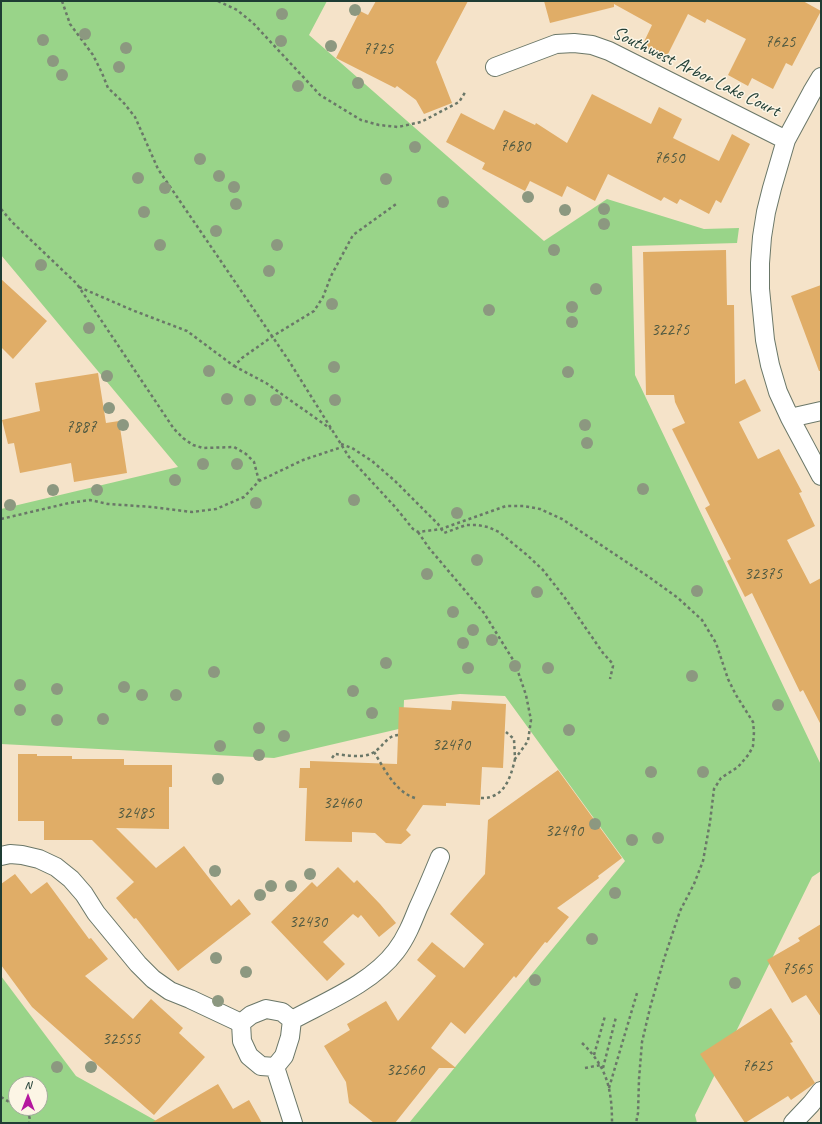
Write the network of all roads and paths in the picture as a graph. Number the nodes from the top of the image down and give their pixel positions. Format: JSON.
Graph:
{"nodes":[{"id":1,"x":62,"y":1,"type":"edge"},
{"id":2,"x":218,"y":1,"type":"edge"},
{"id":3,"x":495,"y":67,"type":"dead end"},
{"id":4,"x":821,"y":77,"type":"edge"},
{"id":5,"x":466,"y":91,"type":"dead end"},
{"id":6,"x":786,"y":140,"type":"junction"},
{"id":7,"x":396,"y":204,"type":"dead end"},
{"id":8,"x":1,"y":209,"type":"edge"},
{"id":9,"x":79,"y":287,"type":"junction"},
{"id":10,"x":273,"y":336,"type":"junction"},
{"id":11,"x":234,"y":366,"type":"junction"},
{"id":12,"x":821,"y":411,"type":"edge"},
{"id":13,"x":790,"y":418,"type":"junction"},
{"id":14,"x":331,"y":430,"type":"junction"},
{"id":15,"x":340,"y":444,"type":"junction"},
{"id":16,"x":342,"y":447,"type":"junction"},
{"id":17,"x":821,"y":476,"type":"edge"},
{"id":18,"x":260,"y":481,"type":"junction"},
{"id":19,"x":1,"y":519,"type":"edge"},
{"id":20,"x":441,"y":529,"type":"junction"},
{"id":21,"x":418,"y":532,"type":"junction"},
{"id":22,"x":610,"y":679,"type":"dead end"},
{"id":23,"x":506,"y":732,"type":"dead end"},
{"id":24,"x":398,"y":734,"type":"dead end"},
{"id":25,"x":374,"y":752,"type":"junction"},
{"id":26,"x":332,"y":758,"type":"dead end"},
{"id":27,"x":514,"y":759,"type":"junction"},
{"id":28,"x":415,"y":798,"type":"dead end"},
{"id":29,"x":481,"y":798,"type":"dead end"},
{"id":30,"x":1,"y":856,"type":"edge"},
{"id":31,"x":440,"y":857,"type":"dead end"},
{"id":32,"x":637,"y":993,"type":"dead end"},
{"id":33,"x":605,"y":1016,"type":"dead end"},
{"id":34,"x":616,"y":1017,"type":"dead end"},
{"id":35,"x":292,"y":1020,"type":"junction"},
{"id":36,"x":241,"y":1023,"type":"junction"},
{"id":37,"x":582,"y":1043,"type":"dead end"},
{"id":38,"x":594,"y":1055,"type":"junction"},
{"id":39,"x":601,"y":1065,"type":"junction"},
{"id":40,"x":275,"y":1067,"type":"junction"},
{"id":41,"x":585,"y":1068,"type":"dead end"},
{"id":42,"x":603,"y":1070,"type":"junction"},
{"id":43,"x":609,"y":1088,"type":"junction"},
{"id":44,"x":821,"y":1091,"type":"edge"},
{"id":45,"x":293,"y":1123,"type":"edge"},
{"id":46,"x":612,"y":1123,"type":"edge"},
{"id":47,"x":636,"y":1123,"type":"edge"},
{"id":48,"x":793,"y":1123,"type":"edge"}],
"edges":[{"from":1,"to":10,"type":"path"},
{"from":2,"to":5,"type":"path"},
{"from":3,"to":6,"type":"street","name":"Southwest Arbor Lake Court"},
{"from":4,"to":6,"type":"street"},
{"from":6,"to":13,"type":"street"},
{"from":7,"to":10,"type":"path"},
{"from":8,"to":9,"type":"path"},
{"from":9,"to":11,"type":"path"},
{"from":9,"to":18,"type":"path"},
{"from":10,"to":11,"type":"path"},
{"from":10,"to":14,"type":"path"},
{"from":11,"to":14,"type":"path"},
{"from":12,"to":13,"type":"street"},
{"from":13,"to":17,"type":"street"},
{"from":14,"to":15,"type":"path"},
{"from":15,"to":16,"type":"path"},
{"from":15,"to":20,"type":"path"},
{"from":16,"to":18,"type":"path"},
{"from":16,"to":21,"type":"path"},
{"from":18,"to":19,"type":"path"},
{"from":20,"to":21,"type":"path"},
{"from":20,"to":22,"type":"path"},
{"from":20,"to":47,"type":"path"},
{"from":21,"to":27,"type":"path"},
{"from":23,"to":27,"type":"path"},
{"from":24,"to":25,"type":"path"},
{"from":25,"to":26,"type":"path"},
{"from":25,"to":28,"type":"path"},
{"from":27,"to":29,"type":"path"},
{"from":30,"to":36,"type":"street"},
{"from":31,"to":35,"type":"street"},
{"from":32,"to":43,"type":"path"},
{"from":33,"to":38,"type":"path"},
{"from":34,"to":42,"type":"path"},
{"from":35,"to":36,"type":"street"},
{"from":35,"to":40,"type":"street"},
{"from":36,"to":40,"type":"street"},
{"from":37,"to":38,"type":"path"},
{"from":38,"to":39,"type":"path"},
{"from":39,"to":41,"type":"path"},
{"from":39,"to":42,"type":"path"},
{"from":40,"to":45,"type":"street"},
{"from":42,"to":43,"type":"path"},
{"from":43,"to":46,"type":"path"},
{"from":44,"to":48,"type":"street"}]}
